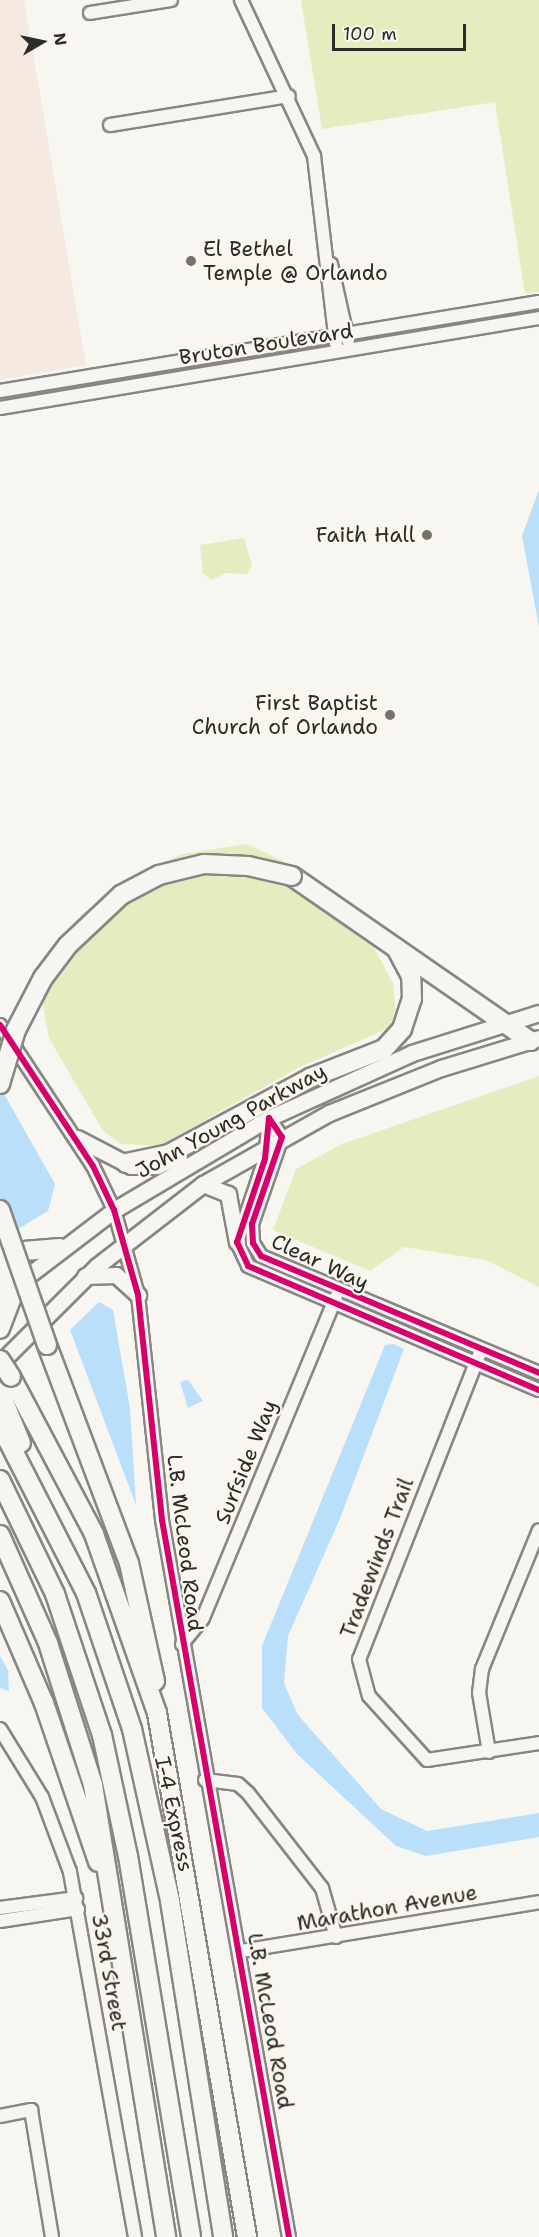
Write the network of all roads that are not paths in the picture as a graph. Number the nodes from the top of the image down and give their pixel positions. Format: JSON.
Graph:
{"nodes":[{"id":1,"x":171,"y":0,"type":"edge"},
{"id":2,"x":241,"y":0,"type":"edge"},
{"id":3,"x":90,"y":14,"type":"dead end"},
{"id":4,"x":289,"y":96,"type":"junction"},
{"id":5,"x":110,"y":125,"type":"dead end"},
{"id":6,"x":539,"y":302,"type":"edge"},
{"id":7,"x":490,"y":310,"type":"junction"},
{"id":8,"x":539,"y":318,"type":"edge"},
{"id":9,"x":492,"y":326,"type":"junction"},
{"id":10,"x":341,"y":335,"type":"junction"},
{"id":11,"x":343,"y":350,"type":"junction"},
{"id":12,"x":171,"y":363,"type":"junction"},
{"id":13,"x":174,"y":379,"type":"junction"},
{"id":14,"x":0,"y":391,"type":"edge"},
{"id":15,"x":0,"y":408,"type":"edge"},
{"id":16,"x":396,"y":948,"type":"junction"},
{"id":17,"x":539,"y":1013,"type":"edge"},
{"id":18,"x":503,"y":1023,"type":"junction"},
{"id":19,"x":0,"y":1025,"type":"edge"},
{"id":20,"x":534,"y":1040,"type":"edge"},
{"id":21,"x":0,"y":1084,"type":"edge"},
{"id":22,"x":268,"y":1118,"type":"junction"},
{"id":23,"x":282,"y":1137,"type":"junction"},
{"id":24,"x":77,"y":1138,"type":"junction"},
{"id":25,"x":232,"y":1140,"type":"junction"},
{"id":26,"x":267,"y":1146,"type":"junction"},
{"id":27,"x":126,"y":1163,"type":"junction"},
{"id":28,"x":203,"y":1184,"type":"junction"},
{"id":29,"x":0,"y":1210,"type":"edge"},
{"id":30,"x":114,"y":1210,"type":"junction"},
{"id":31,"x":124,"y":1241,"type":"junction"},
{"id":32,"x":237,"y":1242,"type":"junction"},
{"id":33,"x":60,"y":1248,"type":"junction"},
{"id":34,"x":0,"y":1253,"type":"edge"},
{"id":35,"x":0,"y":1267,"type":"edge"},
{"id":36,"x":85,"y":1276,"type":"junction"},
{"id":37,"x":339,"y":1291,"type":"junction"},
{"id":38,"x":5,"y":1292,"type":"edge"},
{"id":39,"x":138,"y":1295,"type":"junction"},
{"id":40,"x":333,"y":1304,"type":"junction"},
{"id":41,"x":0,"y":1329,"type":"edge"},
{"id":42,"x":481,"y":1350,"type":"junction"},
{"id":43,"x":475,"y":1363,"type":"junction"},
{"id":44,"x":4,"y":1367,"type":"edge"},
{"id":45,"x":539,"y":1373,"type":"edge"},
{"id":46,"x":539,"y":1390,"type":"edge"},
{"id":47,"x":0,"y":1392,"type":"edge"},
{"id":48,"x":0,"y":1425,"type":"edge"},
{"id":49,"x":0,"y":1480,"type":"edge"},
{"id":50,"x":54,"y":1522,"type":"junction"},
{"id":51,"x":539,"y":1530,"type":"edge"},
{"id":52,"x":0,"y":1535,"type":"edge"},
{"id":53,"x":0,"y":1600,"type":"edge"},
{"id":54,"x":182,"y":1644,"type":"junction"},
{"id":55,"x":157,"y":1713,"type":"junction"},
{"id":56,"x":0,"y":1729,"type":"edge"},
{"id":57,"x":539,"y":1743,"type":"edge"},
{"id":58,"x":489,"y":1752,"type":"junction"},
{"id":59,"x":205,"y":1780,"type":"junction"},
{"id":60,"x":539,"y":1902,"type":"edge"},
{"id":61,"x":77,"y":1904,"type":"junction"},
{"id":62,"x":0,"y":1908,"type":"edge"},
{"id":63,"x":0,"y":1921,"type":"edge"},
{"id":64,"x":336,"y":1937,"type":"junction"},
{"id":65,"x":241,"y":1951,"type":"junction"},
{"id":66,"x":128,"y":1977,"type":"junction"},
{"id":67,"x":0,"y":2116,"type":"edge"},
{"id":68,"x":52,"y":2237,"type":"edge"},
{"id":69,"x":135,"y":2237,"type":"edge"},
{"id":70,"x":166,"y":2237,"type":"edge"},
{"id":71,"x":191,"y":2237,"type":"edge"},
{"id":72,"x":223,"y":2237,"type":"edge"},
{"id":73,"x":247,"y":2237,"type":"edge"},
{"id":74,"x":289,"y":2237,"type":"edge"}],
"edges":[{"from":1,"to":3,"type":"street"},
{"from":2,"to":4,"type":"street"},
{"from":4,"to":5,"type":"street"},
{"from":4,"to":10,"type":"street"},
{"from":6,"to":7,"type":"street","name":"Bruton Boulevard"},
{"from":7,"to":9,"type":"street"},
{"from":7,"to":10,"type":"street","name":"Bruton Boulevard"},
{"from":8,"to":9,"type":"street","name":"Bruton Boulevard"},
{"from":9,"to":11,"type":"street","name":"Bruton Boulevard"},
{"from":10,"to":11,"type":"street"},
{"from":10,"to":12,"type":"street","name":"Bruton Boulevard"},
{"from":11,"to":13,"type":"street","name":"Bruton Boulevard"},
{"from":12,"to":13,"type":"street"},
{"from":12,"to":14,"type":"street","name":"Bruton Boulevard"},
{"from":13,"to":15,"type":"street","name":"Bruton Boulevard"},
{"from":16,"to":18,"type":"highway"},
{"from":16,"to":21,"type":"highway","bridge":true},
{"from":16,"to":27,"type":"highway"},
{"from":17,"to":18,"type":"main road","name":"John Young Parkway"},
{"from":18,"to":20,"type":"highway"},
{"from":18,"to":22,"type":"main road","name":"John Young Parkway"},
{"from":19,"to":24,"type":"street","name":"L.B. McLeod Road"},
{"from":20,"to":23,"type":"main road","name":"John Young Parkway"},
{"from":22,"to":23,"type":"street"},
{"from":22,"to":25,"type":"main road","name":"John Young Parkway"},
{"from":22,"to":26,"type":"street"},
{"from":23,"to":26,"type":"main road","name":"John Young Parkway"},
{"from":23,"to":37,"type":"street","name":"Clear Way"},
{"from":24,"to":27,"type":"main road"},
{"from":24,"to":30,"type":"street","name":"L.B. McLeod Road"},
{"from":25,"to":27,"type":"main road"},
{"from":25,"to":30,"type":"main road","name":"John Young Parkway"},
{"from":26,"to":28,"type":"main road","name":"John Young Parkway"},
{"from":26,"to":32,"type":"street"},
{"from":28,"to":31,"type":"main road","name":"John Young Parkway"},
{"from":28,"to":32,"type":"main road"},
{"from":29,"to":55,"type":"highway","bridge":true},
{"from":30,"to":31,"type":"street","name":"L.B. McLeod Road"},
{"from":30,"to":33,"type":"main road","name":"John Young Parkway"},
{"from":31,"to":36,"type":"main road","name":"John Young Parkway"},
{"from":31,"to":39,"type":"street","name":"L.B. McLeod Road"},
{"from":32,"to":40,"type":"street","name":"Clear Way"},
{"from":33,"to":34,"type":"highway"},
{"from":33,"to":38,"type":"main road","name":"John Young Parkway"},
{"from":35,"to":38,"type":"highway"},
{"from":36,"to":39,"type":"main road"},
{"from":36,"to":44,"type":"main road","name":"John Young Parkway"},
{"from":37,"to":40,"type":"street","name":"Surfside Way"},
{"from":37,"to":42,"type":"street","name":"Clear Way"},
{"from":38,"to":41,"type":"highway"},
{"from":39,"to":54,"type":"street","name":"L.B. McLeod Road"},
{"from":40,"to":43,"type":"street","name":"Clear Way"},
{"from":40,"to":54,"type":"street","name":"Surfside Way"},
{"from":42,"to":43,"type":"street","name":"Tradewinds Trail"},
{"from":42,"to":45,"type":"street","name":"Clear Way"},
{"from":43,"to":46,"type":"street","name":"Clear Way"},
{"from":43,"to":58,"type":"street","name":"Tradewinds Trail"},
{"from":44,"to":55,"type":"highway"},
{"from":47,"to":50,"type":"highway"},
{"from":48,"to":50,"type":"highway","name":"I-4 Express"},
{"from":49,"to":71,"type":"highway"},
{"from":50,"to":72,"type":"highway","name":"I-4 Express"},
{"from":51,"to":58,"type":"street"},
{"from":52,"to":66,"type":"highway"},
{"from":53,"to":66,"type":"highway"},
{"from":54,"to":59,"type":"street","name":"L.B. McLeod Road"},
{"from":55,"to":73,"type":"highway"},
{"from":56,"to":61,"type":"street","name":"33rd Street"},
{"from":57,"to":58,"type":"street","name":"Tradewinds Trail"},
{"from":59,"to":64,"type":"street"},
{"from":59,"to":65,"type":"street","name":"L.B. McLeod Road"},
{"from":60,"to":64,"type":"street","name":"Marathon Avenue"},
{"from":61,"to":62,"type":"street"},
{"from":61,"to":63,"type":"street"},
{"from":61,"to":69,"type":"street","name":"33rd Street"},
{"from":64,"to":65,"type":"street","name":"Marathon Avenue"},
{"from":65,"to":74,"type":"street","name":"L.B. McLeod Road"},
{"from":66,"to":70,"type":"highway"},
{"from":67,"to":68,"type":"street"}]}
